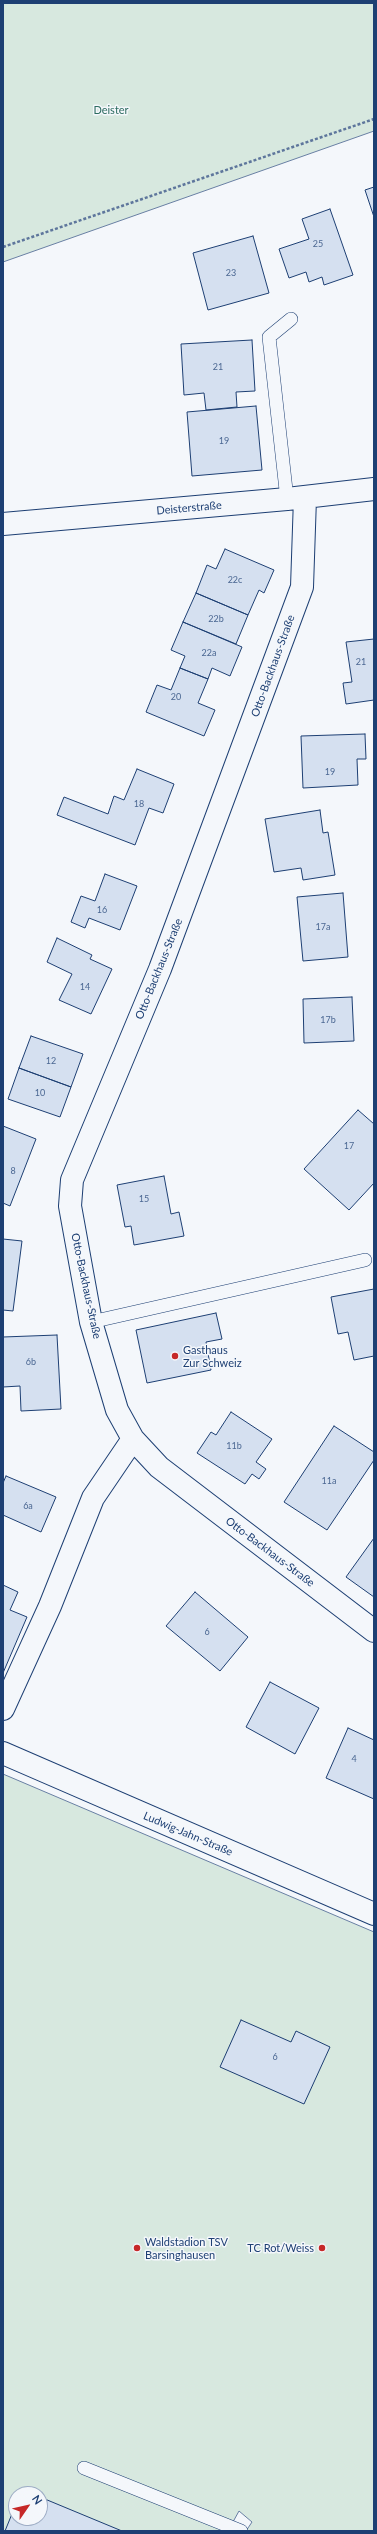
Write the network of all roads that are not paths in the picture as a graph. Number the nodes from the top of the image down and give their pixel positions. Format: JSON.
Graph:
{"nodes":[{"id":1,"x":291,"y":319,"type":"dead end"},
{"id":2,"x":374,"y":489,"type":"edge"},
{"id":3,"x":296,"y":498,"type":"junction"},
{"id":4,"x":3,"y":524,"type":"edge"},
{"id":5,"x":365,"y":1260,"type":"dead end"},
{"id":6,"x":91,"y":1322,"type":"junction"},
{"id":7,"x":133,"y":1439,"type":"junction"},
{"id":8,"x":374,"y":1631,"type":"edge"},
{"id":9,"x":3,"y":1709,"type":"edge"},
{"id":10,"x":3,"y":1753,"type":"edge"},
{"id":11,"x":374,"y":1914,"type":"edge"},
{"id":12,"x":84,"y":2468,"type":"dead end"},
{"id":13,"x":241,"y":2531,"type":"edge"}],
"edges":[{"from":1,"to":3,"type":"lane"},
{"from":2,"to":3,"type":"street","name":"Deisterstraße"},
{"from":3,"to":4,"type":"street","name":"Deisterstraße"},
{"from":3,"to":6,"type":"street","name":"Otto-Backhaus-Straße"},
{"from":5,"to":6,"type":"lane"},
{"from":6,"to":7,"type":"street","name":"Otto-Backhaus-Straße"},
{"from":7,"to":8,"type":"street","name":"Otto-Backhaus-Straße"},
{"from":7,"to":9,"type":"street"},
{"from":10,"to":11,"type":"street","name":"Ludwig-Jahn-Straße"},
{"from":12,"to":13,"type":"lane"}]}
